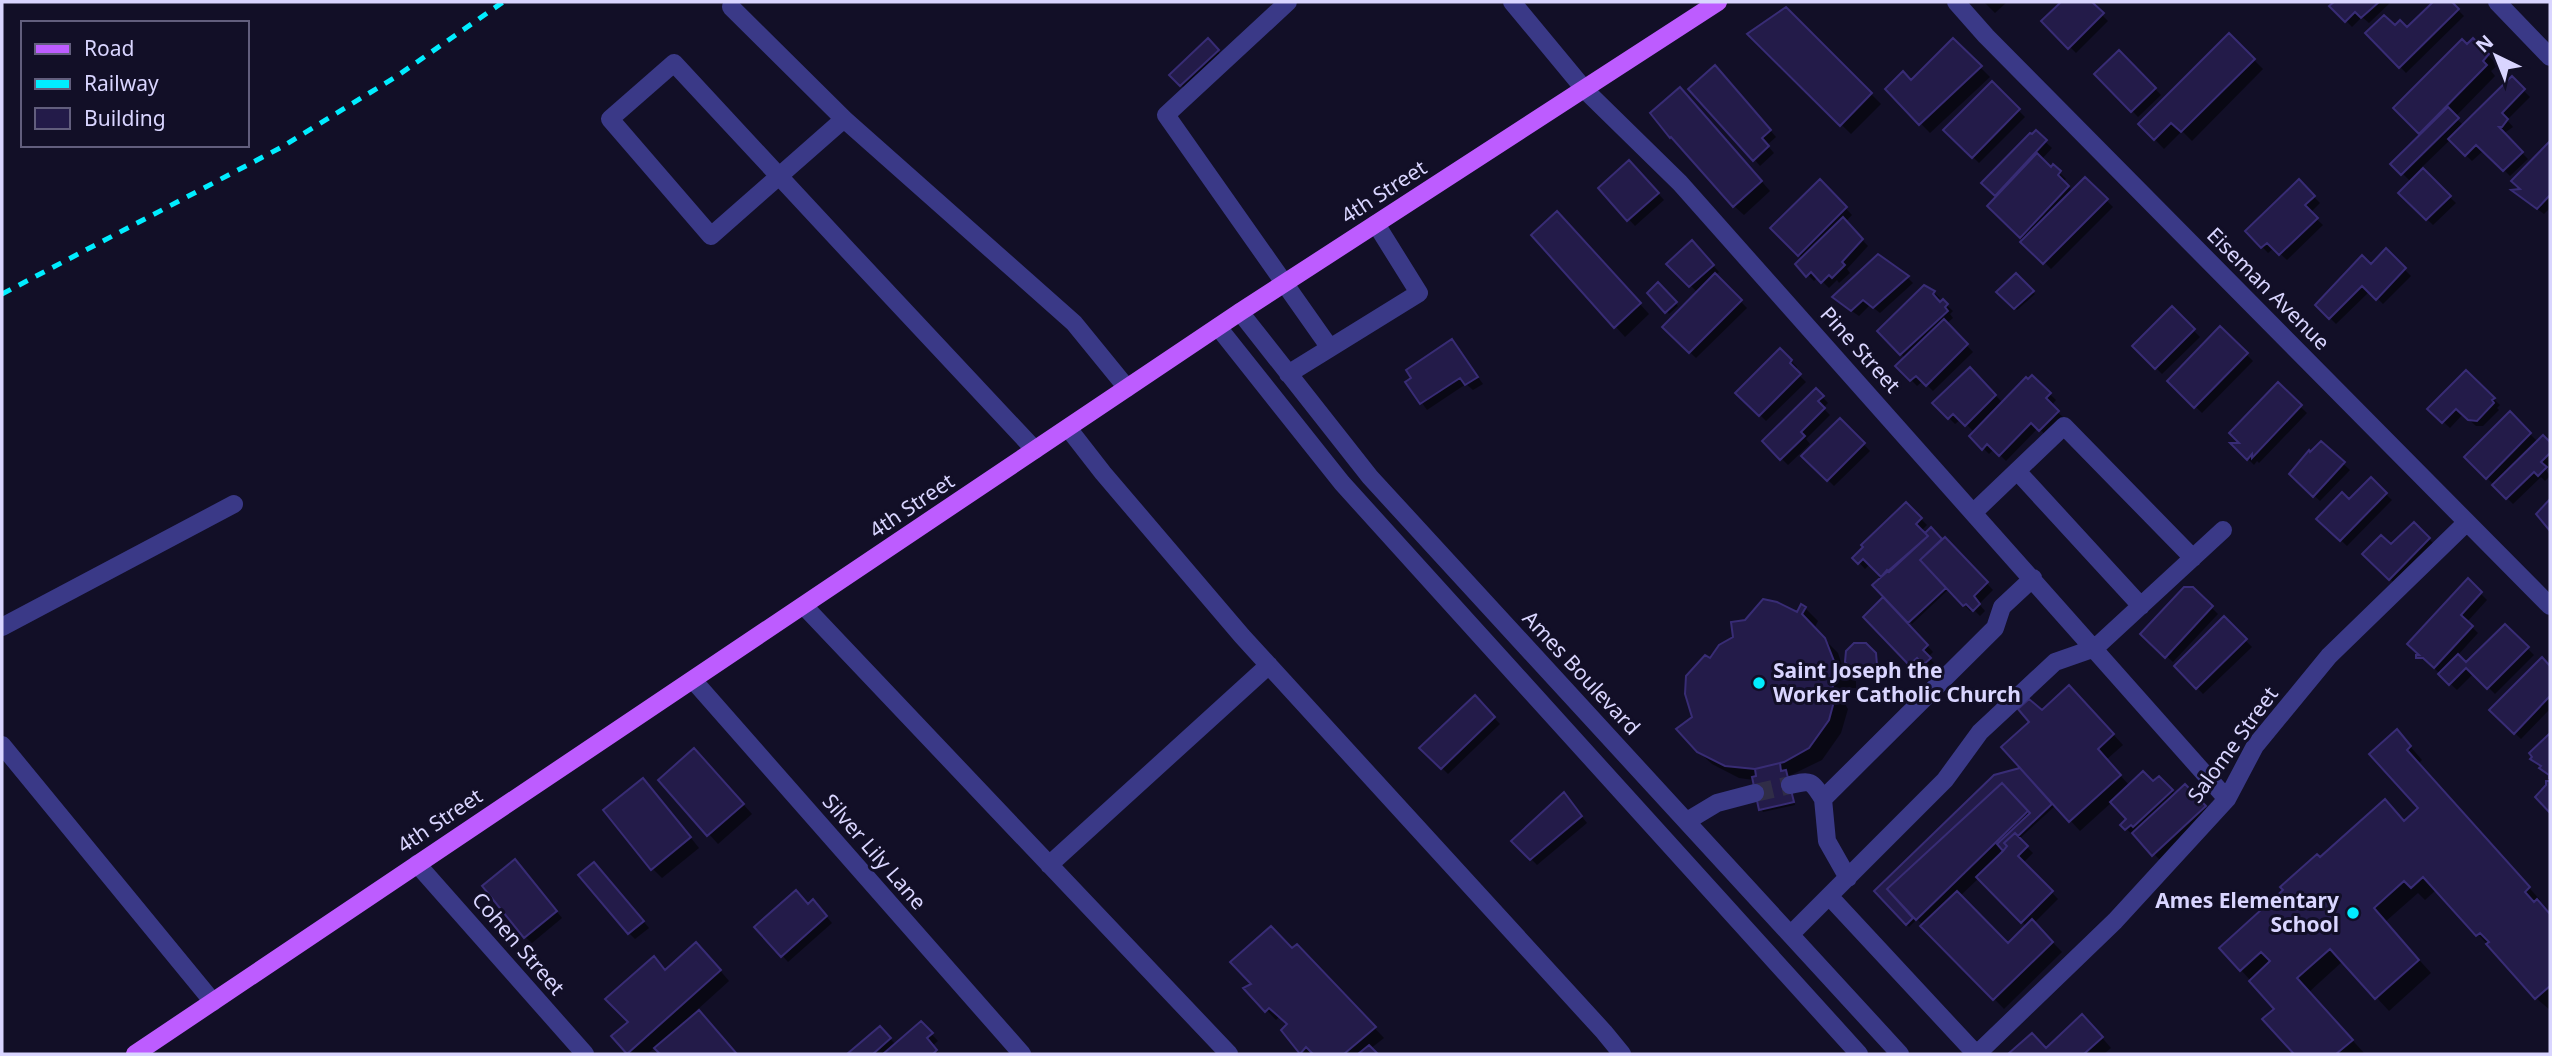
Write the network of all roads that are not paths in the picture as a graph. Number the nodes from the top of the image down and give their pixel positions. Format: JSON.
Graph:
{"nodes":[{"id":1,"x":1288,"y":2,"type":"edge"},
{"id":2,"x":1512,"y":2,"type":"edge"},
{"id":3,"x":1718,"y":2,"type":"edge"},
{"id":4,"x":1956,"y":2,"type":"edge"},
{"id":5,"x":2497,"y":2,"type":"edge"},
{"id":6,"x":731,"y":7,"type":"dead end"},
{"id":7,"x":2550,"y":57,"type":"edge"},
{"id":8,"x":1585,"y":90,"type":"junction"},
{"id":9,"x":844,"y":119,"type":"junction"},
{"id":10,"x":779,"y":177,"type":"junction"},
{"id":11,"x":1376,"y":224,"type":"junction"},
{"id":12,"x":1284,"y":283,"type":"junction"},
{"id":13,"x":1240,"y":312,"type":"junction"},
{"id":14,"x":1217,"y":327,"type":"junction"},
{"id":15,"x":1330,"y":348,"type":"junction"},
{"id":16,"x":1288,"y":374,"type":"junction"},
{"id":17,"x":1127,"y":388,"type":"junction"},
{"id":18,"x":1068,"y":428,"type":"junction"},
{"id":19,"x":1035,"y":450,"type":"junction"},
{"id":20,"x":2017,"y":471,"type":"junction"},
{"id":21,"x":234,"y":504,"type":"dead end"},
{"id":22,"x":1974,"y":512,"type":"junction"},
{"id":23,"x":2467,"y":522,"type":"junction"},
{"id":24,"x":2224,"y":530,"type":"dead end"},
{"id":25,"x":2193,"y":558,"type":"junction"},
{"id":26,"x":2033,"y":578,"type":"junction"},
{"id":27,"x":804,"y":606,"type":"junction"},
{"id":28,"x":2141,"y":606,"type":"junction"},
{"id":29,"x":2550,"y":606,"type":"edge"},
{"id":30,"x":2,"y":627,"type":"edge"},
{"id":31,"x":2095,"y":648,"type":"junction"},
{"id":32,"x":1269,"y":665,"type":"junction"},
{"id":33,"x":693,"y":680,"type":"junction"},
{"id":34,"x":2,"y":745,"type":"edge"},
{"id":35,"x":1790,"y":785,"type":"tunnel mouth"},
{"id":36,"x":1755,"y":793,"type":"tunnel mouth"},
{"id":37,"x":1823,"y":799,"type":"junction"},
{"id":38,"x":2227,"y":799,"type":"junction"},
{"id":39,"x":1688,"y":821,"type":"junction"},
{"id":40,"x":417,"y":864,"type":"junction"},
{"id":41,"x":1049,"y":865,"type":"junction"},
{"id":42,"x":1848,"y":878,"type":"junction"},
{"id":43,"x":1830,"y":897,"type":"junction"},
{"id":44,"x":1791,"y":934,"type":"junction"},
{"id":45,"x":213,"y":1002,"type":"junction"},
{"id":46,"x":135,"y":1054,"type":"edge"},
{"id":47,"x":585,"y":1054,"type":"edge"},
{"id":48,"x":1022,"y":1054,"type":"edge"},
{"id":49,"x":1229,"y":1054,"type":"edge"},
{"id":50,"x":1622,"y":1054,"type":"edge"},
{"id":51,"x":1859,"y":1054,"type":"edge"},
{"id":52,"x":1900,"y":1054,"type":"edge"},
{"id":53,"x":1977,"y":1054,"type":"edge"}],
"edges":[{"from":1,"to":12,"type":"street"},
{"from":2,"to":8,"type":"street","name":"Pine Street"},
{"from":3,"to":8,"type":"main road","name":"4th Street"},
{"from":4,"to":23,"type":"street","name":"Eiseman Avenue"},
{"from":5,"to":7,"type":"street"},
{"from":6,"to":9,"type":"street"},
{"from":8,"to":11,"type":"main road","name":"4th Street"},
{"from":8,"to":22,"type":"street","name":"Pine Street"},
{"from":9,"to":10,"type":"street"},
{"from":9,"to":17,"type":"street"},
{"from":10,"to":10,"type":"street"},
{"from":10,"to":19,"type":"street"},
{"from":11,"to":12,"type":"main road","name":"4th Street"},
{"from":11,"to":15,"type":"street"},
{"from":12,"to":13,"type":"main road","name":"4th Street"},
{"from":12,"to":15,"type":"street"},
{"from":13,"to":14,"type":"main road","name":"4th Street"},
{"from":13,"to":16,"type":"street","name":"Ames Boulevard"},
{"from":14,"to":17,"type":"main road","name":"4th Street"},
{"from":14,"to":51,"type":"street"},
{"from":15,"to":16,"type":"street"},
{"from":16,"to":39,"type":"street","name":"Ames Boulevard"},
{"from":17,"to":18,"type":"main road","name":"4th Street"},
{"from":18,"to":19,"type":"main road","name":"4th Street"},
{"from":18,"to":32,"type":"street"},
{"from":19,"to":27,"type":"main road","name":"4th Street"},
{"from":20,"to":22,"type":"street"},
{"from":20,"to":25,"type":"street"},
{"from":20,"to":28,"type":"street"},
{"from":21,"to":30,"type":"street"},
{"from":22,"to":26,"type":"street","name":"Pine Street"},
{"from":23,"to":29,"type":"street","name":"Eiseman Avenue"},
{"from":23,"to":38,"type":"street","name":"Salome Street"},
{"from":24,"to":25,"type":"street"},
{"from":25,"to":28,"type":"street"},
{"from":26,"to":31,"type":"street","name":"Pine Street"},
{"from":26,"to":37,"type":"street"},
{"from":27,"to":33,"type":"main road","name":"4th Street"},
{"from":27,"to":41,"type":"street"},
{"from":28,"to":31,"type":"street"},
{"from":31,"to":38,"type":"street","name":"Pine Street"},
{"from":31,"to":42,"type":"street"},
{"from":32,"to":41,"type":"street"},
{"from":32,"to":50,"type":"street"},
{"from":33,"to":40,"type":"main road","name":"4th Street"},
{"from":33,"to":48,"type":"street","name":"Silver Lily Lane"},
{"from":34,"to":45,"type":"street"},
{"from":35,"to":37,"type":"street"},
{"from":36,"to":39,"type":"street"},
{"from":37,"to":42,"type":"street"},
{"from":38,"to":53,"type":"street","name":"Salome Street"},
{"from":39,"to":44,"type":"street","name":"Ames Boulevard"},
{"from":40,"to":45,"type":"main road","name":"4th Street"},
{"from":40,"to":47,"type":"street","name":"Cohen Street"},
{"from":41,"to":49,"type":"street"},
{"from":42,"to":43,"type":"street"},
{"from":43,"to":44,"type":"street"},
{"from":43,"to":53,"type":"street"},
{"from":44,"to":52,"type":"street","name":"Ames Boulevard"},
{"from":45,"to":46,"type":"main road","name":"4th Street"}]}
